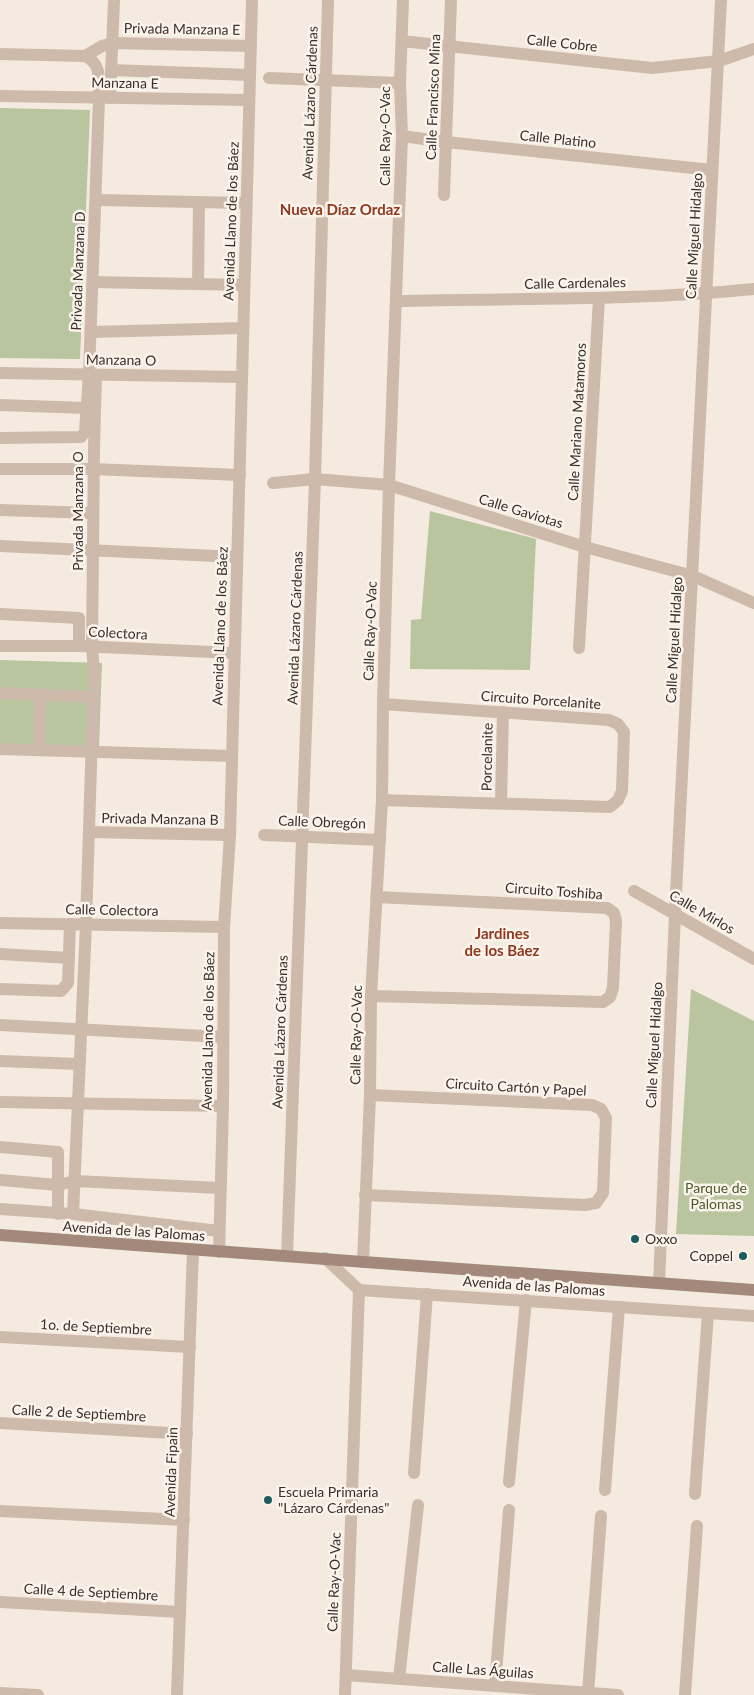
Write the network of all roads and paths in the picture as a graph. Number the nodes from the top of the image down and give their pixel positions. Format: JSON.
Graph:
{"nodes":[{"id":1,"x":114,"y":0,"type":"edge"},
{"id":2,"x":252,"y":0,"type":"edge"},
{"id":3,"x":328,"y":0,"type":"edge"},
{"id":4,"x":403,"y":0,"type":"edge"},
{"id":5,"x":451,"y":0,"type":"edge"},
{"id":6,"x":721,"y":0,"type":"edge"},
{"id":7,"x":402,"y":42,"type":"junction"},
{"id":8,"x":112,"y":43,"type":"junction"},
{"id":9,"x":251,"y":46,"type":"junction"},
{"id":10,"x":450,"y":47,"type":"junction"},
{"id":11,"x":754,"y":49,"type":"edge"},
{"id":12,"x":0,"y":54,"type":"edge"},
{"id":13,"x":85,"y":56,"type":"junction"},
{"id":14,"x":719,"y":60,"type":"junction"},
{"id":15,"x":111,"y":70,"type":"junction"},
{"id":16,"x":250,"y":75,"type":"junction"},
{"id":17,"x":269,"y":78,"type":"dead end"},
{"id":18,"x":325,"y":80,"type":"junction"},
{"id":19,"x":400,"y":83,"type":"junction"},
{"id":20,"x":0,"y":96,"type":"edge"},
{"id":21,"x":104,"y":98,"type":"junction"},
{"id":22,"x":249,"y":100,"type":"junction"},
{"id":23,"x":402,"y":136,"type":"junction"},
{"id":24,"x":446,"y":142,"type":"junction"},
{"id":25,"x":712,"y":170,"type":"junction"},
{"id":26,"x":444,"y":194,"type":"dead end"},
{"id":27,"x":96,"y":200,"type":"junction"},
{"id":28,"x":199,"y":202,"type":"junction"},
{"id":29,"x":246,"y":203,"type":"junction"},
{"id":30,"x":93,"y":282,"type":"junction"},
{"id":31,"x":198,"y":284,"type":"junction"},
{"id":32,"x":244,"y":285,"type":"junction"},
{"id":33,"x":754,"y":289,"type":"edge"},
{"id":34,"x":706,"y":294,"type":"junction"},
{"id":35,"x":599,"y":298,"type":"junction"},
{"id":36,"x":397,"y":301,"type":"junction"},
{"id":37,"x":243,"y":328,"type":"junction"},
{"id":38,"x":91,"y":332,"type":"junction"},
{"id":39,"x":0,"y":373,"type":"edge"},
{"id":40,"x":93,"y":375,"type":"junction"},
{"id":41,"x":242,"y":377,"type":"junction"},
{"id":42,"x":0,"y":405,"type":"edge"},
{"id":43,"x":86,"y":408,"type":"junction"},
{"id":44,"x":0,"y":438,"type":"edge"},
{"id":45,"x":0,"y":469,"type":"edge"},
{"id":46,"x":94,"y":469,"type":"junction"},
{"id":47,"x":240,"y":475,"type":"junction"},
{"id":48,"x":315,"y":479,"type":"junction"},
{"id":49,"x":273,"y":483,"type":"dead end"},
{"id":50,"x":389,"y":486,"type":"junction"},
{"id":51,"x":0,"y":510,"type":"edge"},
{"id":52,"x":93,"y":513,"type":"junction"},
{"id":53,"x":0,"y":546,"type":"edge"},
{"id":54,"x":585,"y":547,"type":"junction"},
{"id":55,"x":93,"y":550,"type":"junction"},
{"id":56,"x":237,"y":557,"type":"junction"},
{"id":57,"x":693,"y":576,"type":"junction"},
{"id":58,"x":754,"y":603,"type":"edge"},
{"id":59,"x":0,"y":614,"type":"edge"},
{"id":60,"x":0,"y":646,"type":"edge"},
{"id":61,"x":85,"y":646,"type":"junction"},
{"id":62,"x":579,"y":648,"type":"dead end"},
{"id":63,"x":234,"y":653,"type":"junction"},
{"id":64,"x":0,"y":692,"type":"edge"},
{"id":65,"x":40,"y":694,"type":"junction"},
{"id":66,"x":93,"y":697,"type":"junction"},
{"id":67,"x":383,"y":704,"type":"junction"},
{"id":68,"x":502,"y":712,"type":"junction"},
{"id":69,"x":0,"y":750,"type":"edge"},
{"id":70,"x":39,"y":750,"type":"junction"},
{"id":71,"x":92,"y":751,"type":"junction"},
{"id":72,"x":232,"y":756,"type":"junction"},
{"id":73,"x":382,"y":800,"type":"junction"},
{"id":74,"x":501,"y":803,"type":"junction"},
{"id":75,"x":89,"y":832,"type":"junction"},
{"id":76,"x":230,"y":835,"type":"junction"},
{"id":77,"x":264,"y":835,"type":"dead end"},
{"id":78,"x":302,"y":836,"type":"junction"},
{"id":79,"x":380,"y":840,"type":"junction"},
{"id":80,"x":634,"y":891,"type":"dead end"},
{"id":81,"x":376,"y":896,"type":"junction"},
{"id":82,"x":675,"y":914,"type":"junction"},
{"id":83,"x":0,"y":923,"type":"edge"},
{"id":84,"x":70,"y":924,"type":"junction"},
{"id":85,"x":86,"y":924,"type":"junction"},
{"id":86,"x":224,"y":927,"type":"junction"},
{"id":87,"x":0,"y":954,"type":"edge"},
{"id":88,"x":69,"y":958,"type":"junction"},
{"id":89,"x":754,"y":960,"type":"edge"},
{"id":90,"x":68,"y":983,"type":"junction"},
{"id":91,"x":83,"y":984,"type":"junction"},
{"id":92,"x":0,"y":989,"type":"edge"},
{"id":93,"x":371,"y":996,"type":"junction"},
{"id":94,"x":0,"y":1025,"type":"edge"},
{"id":95,"x":81,"y":1028,"type":"junction"},
{"id":96,"x":222,"y":1037,"type":"junction"},
{"id":97,"x":0,"y":1061,"type":"edge"},
{"id":98,"x":79,"y":1064,"type":"junction"},
{"id":99,"x":370,"y":1095,"type":"junction"},
{"id":100,"x":0,"y":1102,"type":"edge"},
{"id":101,"x":77,"y":1103,"type":"junction"},
{"id":102,"x":223,"y":1106,"type":"junction"},
{"id":103,"x":0,"y":1147,"type":"edge"},
{"id":104,"x":0,"y":1180,"type":"edge"},
{"id":105,"x":75,"y":1181,"type":"junction"},
{"id":106,"x":58,"y":1185,"type":"junction"},
{"id":107,"x":220,"y":1188,"type":"junction"},
{"id":108,"x":365,"y":1195,"type":"junction"},
{"id":109,"x":0,"y":1209,"type":"edge"},
{"id":110,"x":58,"y":1214,"type":"junction"},
{"id":111,"x":73,"y":1214,"type":"junction"},
{"id":112,"x":219,"y":1231,"type":"junction"},
{"id":113,"x":0,"y":1235,"type":"edge"},
{"id":114,"x":193,"y":1250,"type":"junction"},
{"id":115,"x":219,"y":1252,"type":"junction"},
{"id":116,"x":287,"y":1256,"type":"junction"},
{"id":117,"x":325,"y":1258,"type":"junction"},
{"id":118,"x":363,"y":1262,"type":"junction"},
{"id":119,"x":659,"y":1283,"type":"junction"},
{"id":120,"x":359,"y":1290,"type":"junction"},
{"id":121,"x":754,"y":1290,"type":"edge"},
{"id":122,"x":427,"y":1294,"type":"junction"},
{"id":123,"x":526,"y":1300,"type":"junction"},
{"id":124,"x":619,"y":1307,"type":"junction"},
{"id":125,"x":708,"y":1313,"type":"junction"},
{"id":126,"x":754,"y":1316,"type":"edge"},
{"id":127,"x":0,"y":1337,"type":"edge"},
{"id":128,"x":190,"y":1347,"type":"junction"},
{"id":129,"x":0,"y":1423,"type":"edge"},
{"id":130,"x":187,"y":1434,"type":"junction"},
{"id":131,"x":414,"y":1473,"type":"dead end"},
{"id":132,"x":509,"y":1482,"type":"dead end"},
{"id":133,"x":605,"y":1490,"type":"dead end"},
{"id":134,"x":695,"y":1494,"type":"dead end"},
{"id":135,"x":418,"y":1505,"type":"dead end"},
{"id":136,"x":509,"y":1510,"type":"dead end"},
{"id":137,"x":0,"y":1511,"type":"edge"},
{"id":138,"x":602,"y":1516,"type":"dead end"},
{"id":139,"x":184,"y":1520,"type":"junction"},
{"id":140,"x":697,"y":1526,"type":"dead end"},
{"id":141,"x":0,"y":1602,"type":"edge"},
{"id":142,"x":180,"y":1612,"type":"junction"},
{"id":143,"x":346,"y":1675,"type":"junction"},
{"id":144,"x":399,"y":1679,"type":"junction"},
{"id":145,"x":500,"y":1689,"type":"edge"},
{"id":146,"x":0,"y":1693,"type":"edge"},
{"id":147,"x":593,"y":1694,"type":"edge"},
{"id":148,"x":38,"y":1695,"type":"edge"},
{"id":149,"x":177,"y":1695,"type":"edge"},
{"id":150,"x":345,"y":1695,"type":"edge"},
{"id":151,"x":618,"y":1695,"type":"edge"},
{"id":152,"x":685,"y":1695,"type":"edge"}],
"edges":[{"from":1,"to":8,"type":"street"},
{"from":2,"to":9,"type":"street","name":"Avenida Llano de los Báez"},
{"from":3,"to":18,"type":"street","name":"Avenida Lázaro Cárdenas"},
{"from":4,"to":7,"type":"street","name":"Calle Ray-O-Vac"},
{"from":5,"to":10,"type":"street","name":"Calle Francisco Mina"},
{"from":6,"to":14,"type":"street","name":"Calle Miguel Hidalgo"},
{"from":7,"to":10,"type":"street","name":"Calle Cobre"},
{"from":7,"to":19,"type":"street","name":"Calle Ray-O-Vac"},
{"from":8,"to":9,"type":"street","name":"Privada Manzana E"},
{"from":8,"to":13,"type":"street"},
{"from":8,"to":15,"type":"street"},
{"from":9,"to":16,"type":"street","name":"Avenida Llano de los Báez"},
{"from":10,"to":14,"type":"street","name":"Calle Cobre"},
{"from":10,"to":24,"type":"street","name":"Calle Francisco Mina"},
{"from":11,"to":14,"type":"street","name":"Calle Cobre"},
{"from":12,"to":13,"type":"street"},
{"from":13,"to":21,"type":"street"},
{"from":14,"to":25,"type":"street","name":"Calle Miguel Hidalgo"},
{"from":15,"to":16,"type":"street"},
{"from":15,"to":21,"type":"street"},
{"from":16,"to":22,"type":"street","name":"Avenida Llano de los Báez"},
{"from":17,"to":18,"type":"street"},
{"from":18,"to":19,"type":"street"},
{"from":18,"to":48,"type":"street","name":"Avenida Lázaro Cárdenas"},
{"from":19,"to":23,"type":"street","name":"Calle Ray-O-Vac"},
{"from":20,"to":21,"type":"street","name":"Manzana E"},
{"from":21,"to":22,"type":"street","name":"Manzana E"},
{"from":21,"to":27,"type":"street","name":"Privada Manzana D"},
{"from":22,"to":29,"type":"street","name":"Avenida Llano de los Báez"},
{"from":23,"to":24,"type":"street","name":"Calle Platino"},
{"from":23,"to":36,"type":"street","name":"Calle Ray-O-Vac"},
{"from":24,"to":25,"type":"street","name":"Calle Platino"},
{"from":24,"to":26,"type":"street","name":"Calle Francisco Mina"},
{"from":25,"to":34,"type":"street","name":"Calle Miguel Hidalgo"},
{"from":27,"to":28,"type":"street","name":"Privada Manzana D"},
{"from":27,"to":30,"type":"street","name":"Privada Manzana D"},
{"from":28,"to":29,"type":"street","name":"Privada Manzana D"},
{"from":28,"to":31,"type":"street"},
{"from":29,"to":32,"type":"street","name":"Avenida Llano de los Báez"},
{"from":30,"to":31,"type":"street"},
{"from":30,"to":38,"type":"street","name":"Privada Manzana D"},
{"from":31,"to":32,"type":"street"},
{"from":32,"to":37,"type":"street","name":"Avenida Llano de los Báez"},
{"from":33,"to":34,"type":"street","name":"Calle Cardenales"},
{"from":34,"to":35,"type":"street","name":"Calle Cardenales"},
{"from":34,"to":57,"type":"street","name":"Calle Miguel Hidalgo"},
{"from":35,"to":36,"type":"street","name":"Calle Cardenales"},
{"from":35,"to":54,"type":"street","name":"Calle Mariano Matamoros"},
{"from":36,"to":50,"type":"street","name":"Calle Ray-O-Vac"},
{"from":37,"to":38,"type":"street"},
{"from":37,"to":41,"type":"street","name":"Avenida Llano de los Báez"},
{"from":38,"to":40,"type":"street","name":"Privada Manzana D"},
{"from":39,"to":40,"type":"street","name":"Manzana O"},
{"from":40,"to":41,"type":"street","name":"Manzana O"},
{"from":40,"to":43,"type":"street"},
{"from":40,"to":46,"type":"street","name":"Privada Manzana O"},
{"from":41,"to":47,"type":"street","name":"Avenida Llano de los Báez"},
{"from":42,"to":43,"type":"street"},
{"from":43,"to":44,"type":"street"},
{"from":45,"to":46,"type":"street"},
{"from":46,"to":47,"type":"street"},
{"from":46,"to":52,"type":"street","name":"Privada Manzana O"},
{"from":47,"to":56,"type":"street","name":"Avenida Llano de los Báez"},
{"from":48,"to":49,"type":"street","name":"Calle Gaviotas"},
{"from":48,"to":50,"type":"street","name":"Calle Gaviotas"},
{"from":48,"to":78,"type":"street","name":"Avenida Lázaro Cárdenas"},
{"from":50,"to":54,"type":"street","name":"Calle Gaviotas"},
{"from":50,"to":67,"type":"street","name":"Calle Ray-O-Vac"},
{"from":51,"to":52,"type":"street"},
{"from":52,"to":55,"type":"street","name":"Privada Manzana O"},
{"from":53,"to":55,"type":"street"},
{"from":54,"to":57,"type":"street","name":"Calle Gaviotas"},
{"from":54,"to":62,"type":"street","name":"Calle Mariano Matamoros"},
{"from":55,"to":56,"type":"street"},
{"from":55,"to":61,"type":"street","name":"Privada Manzana O"},
{"from":56,"to":63,"type":"street","name":"Avenida Llano de los Báez"},
{"from":57,"to":58,"type":"street","name":"Calle Gaviotas"},
{"from":57,"to":82,"type":"street","name":"Calle Miguel Hidalgo"},
{"from":59,"to":61,"type":"street"},
{"from":60,"to":61,"type":"street","name":"Colectora"},
{"from":61,"to":63,"type":"street","name":"Colectora"},
{"from":61,"to":66,"type":"street","name":"Privada Manzana B"},
{"from":63,"to":72,"type":"street","name":"Avenida Llano de los Báez"},
{"from":64,"to":65,"type":"street"},
{"from":65,"to":66,"type":"street"},
{"from":65,"to":70,"type":"street"},
{"from":66,"to":71,"type":"street","name":"Privada Manzana B"},
{"from":67,"to":68,"type":"street","name":"Circuito Porcelanite"},
{"from":67,"to":73,"type":"street","name":"Calle Ray-O-Vac"},
{"from":68,"to":74,"type":"street","name":"Porcelanite"},
{"from":68,"to":74,"type":"street","name":"Circuito Porcelanite"},
{"from":69,"to":70,"type":"street"},
{"from":70,"to":71,"type":"street"},
{"from":71,"to":72,"type":"street"},
{"from":71,"to":75,"type":"street","name":"Privada Manzana B"},
{"from":72,"to":76,"type":"street","name":"Avenida Llano de los Báez"},
{"from":73,"to":74,"type":"street","name":"Circuito Porcelanite"},
{"from":73,"to":79,"type":"street","name":"Calle Ray-O-Vac"},
{"from":75,"to":76,"type":"street","name":"Privada Manzana B"},
{"from":75,"to":85,"type":"street","name":"Privada Manzana B"},
{"from":76,"to":86,"type":"street","name":"Avenida Llano de los Báez"},
{"from":77,"to":78,"type":"street","name":"Calle Obregón"},
{"from":78,"to":79,"type":"street","name":"Calle Obregón"},
{"from":78,"to":116,"type":"street","name":"Avenida Lázaro Cárdenas"},
{"from":79,"to":81,"type":"street","name":"Calle Ray-O-Vac"},
{"from":80,"to":82,"type":"street","name":"Calle Mirlos"},
{"from":81,"to":93,"type":"street","name":"Calle Ray-O-Vac"},
{"from":81,"to":93,"type":"street","name":"Circuito Toshiba"},
{"from":82,"to":89,"type":"street","name":"Calle Mirlos"},
{"from":82,"to":119,"type":"street","name":"Calle Miguel Hidalgo"},
{"from":83,"to":84,"type":"street","name":"Calle Colectora"},
{"from":84,"to":85,"type":"street","name":"Calle Colectora"},
{"from":84,"to":88,"type":"street"},
{"from":85,"to":86,"type":"street","name":"Calle Colectora"},
{"from":85,"to":91,"type":"street","name":"Privada Manzana B"},
{"from":86,"to":96,"type":"street","name":"Avenida Llano de los Báez"},
{"from":87,"to":88,"type":"street"},
{"from":88,"to":90,"type":"street"},
{"from":90,"to":91,"type":"street"},
{"from":90,"to":92,"type":"street"},
{"from":91,"to":95,"type":"street","name":"Privada Manzana B"},
{"from":93,"to":99,"type":"street","name":"Calle Ray-O-Vac"},
{"from":94,"to":95,"type":"street"},
{"from":95,"to":96,"type":"street"},
{"from":95,"to":98,"type":"street","name":"Privada Manzana B"},
{"from":96,"to":102,"type":"street","name":"Avenida Llano de los Báez"},
{"from":97,"to":98,"type":"street"},
{"from":98,"to":101,"type":"street","name":"Privada Manzana B"},
{"from":99,"to":108,"type":"street","name":"Calle Ray-O-Vac"},
{"from":99,"to":108,"type":"street","name":"Circuito Cartón y Papel"},
{"from":100,"to":101,"type":"street"},
{"from":101,"to":102,"type":"street"},
{"from":101,"to":105,"type":"street","name":"Privada Manzana B"},
{"from":102,"to":107,"type":"street","name":"Avenida Llano de los Báez"},
{"from":103,"to":106,"type":"street"},
{"from":104,"to":106,"type":"street"},
{"from":105,"to":106,"type":"street"},
{"from":105,"to":107,"type":"street"},
{"from":105,"to":111,"type":"street","name":"Privada Manzana B"},
{"from":106,"to":110,"type":"street"},
{"from":107,"to":112,"type":"street","name":"Avenida Llano de los Báez"},
{"from":108,"to":118,"type":"street","name":"Calle Ray-O-Vac"},
{"from":109,"to":110,"type":"street","name":"Avenida de las Palomas"},
{"from":110,"to":111,"type":"street","name":"Avenida de las Palomas"},
{"from":111,"to":112,"type":"street","name":"Avenida de las Palomas"},
{"from":112,"to":115,"type":"street","name":"Avenida Llano de los Báez"},
{"from":113,"to":114,"type":"main road","name":"Avenida de las Palomas"},
{"from":114,"to":115,"type":"main road","name":"Avenida de las Palomas"},
{"from":114,"to":128,"type":"street","name":"Avenida Fipain"},
{"from":115,"to":116,"type":"main road","name":"Avenida de las Palomas"},
{"from":116,"to":117,"type":"main road","name":"Avenida de las Palomas"},
{"from":117,"to":118,"type":"main road","name":"Avenida de las Palomas"},
{"from":117,"to":120,"type":"street"},
{"from":118,"to":119,"type":"main road","name":"Avenida de las Palomas"},
{"from":119,"to":121,"type":"main road","name":"Avenida de las Palomas"},
{"from":120,"to":122,"type":"street","name":"Avenida de las Palomas"},
{"from":120,"to":143,"type":"street","name":"Calle Ray-O-Vac"},
{"from":122,"to":123,"type":"street","name":"Avenida de las Palomas"},
{"from":122,"to":131,"type":"street"},
{"from":123,"to":124,"type":"street","name":"Avenida de las Palomas"},
{"from":123,"to":132,"type":"street"},
{"from":124,"to":125,"type":"street","name":"Avenida de las Palomas"},
{"from":124,"to":133,"type":"street"},
{"from":125,"to":126,"type":"street","name":"Avenida de las Palomas"},
{"from":125,"to":134,"type":"street"},
{"from":127,"to":128,"type":"street","name":"1o. de Septiembre"},
{"from":128,"to":130,"type":"street","name":"Avenida Fipain"},
{"from":129,"to":130,"type":"street","name":"Calle 2 de Septiembre"},
{"from":130,"to":139,"type":"street","name":"Avenida Fipain"},
{"from":135,"to":144,"type":"street"},
{"from":136,"to":145,"type":"street"},
{"from":137,"to":139,"type":"street"},
{"from":138,"to":147,"type":"street"},
{"from":139,"to":142,"type":"street","name":"Avenida Fipain"},
{"from":140,"to":152,"type":"street"},
{"from":141,"to":142,"type":"street","name":"Calle 4 de Septiembre"},
{"from":142,"to":149,"type":"street","name":"Avenida Fipain"},
{"from":143,"to":144,"type":"street","name":"Calle Las Águilas"},
{"from":143,"to":150,"type":"street","name":"Calle Ray-O-Vac"},
{"from":144,"to":145,"type":"street","name":"Calle Las Águilas"},
{"from":145,"to":147,"type":"street","name":"Calle Las Águilas"},
{"from":146,"to":148,"type":"street"},
{"from":147,"to":151,"type":"street","name":"Calle Las Águilas"}]}
